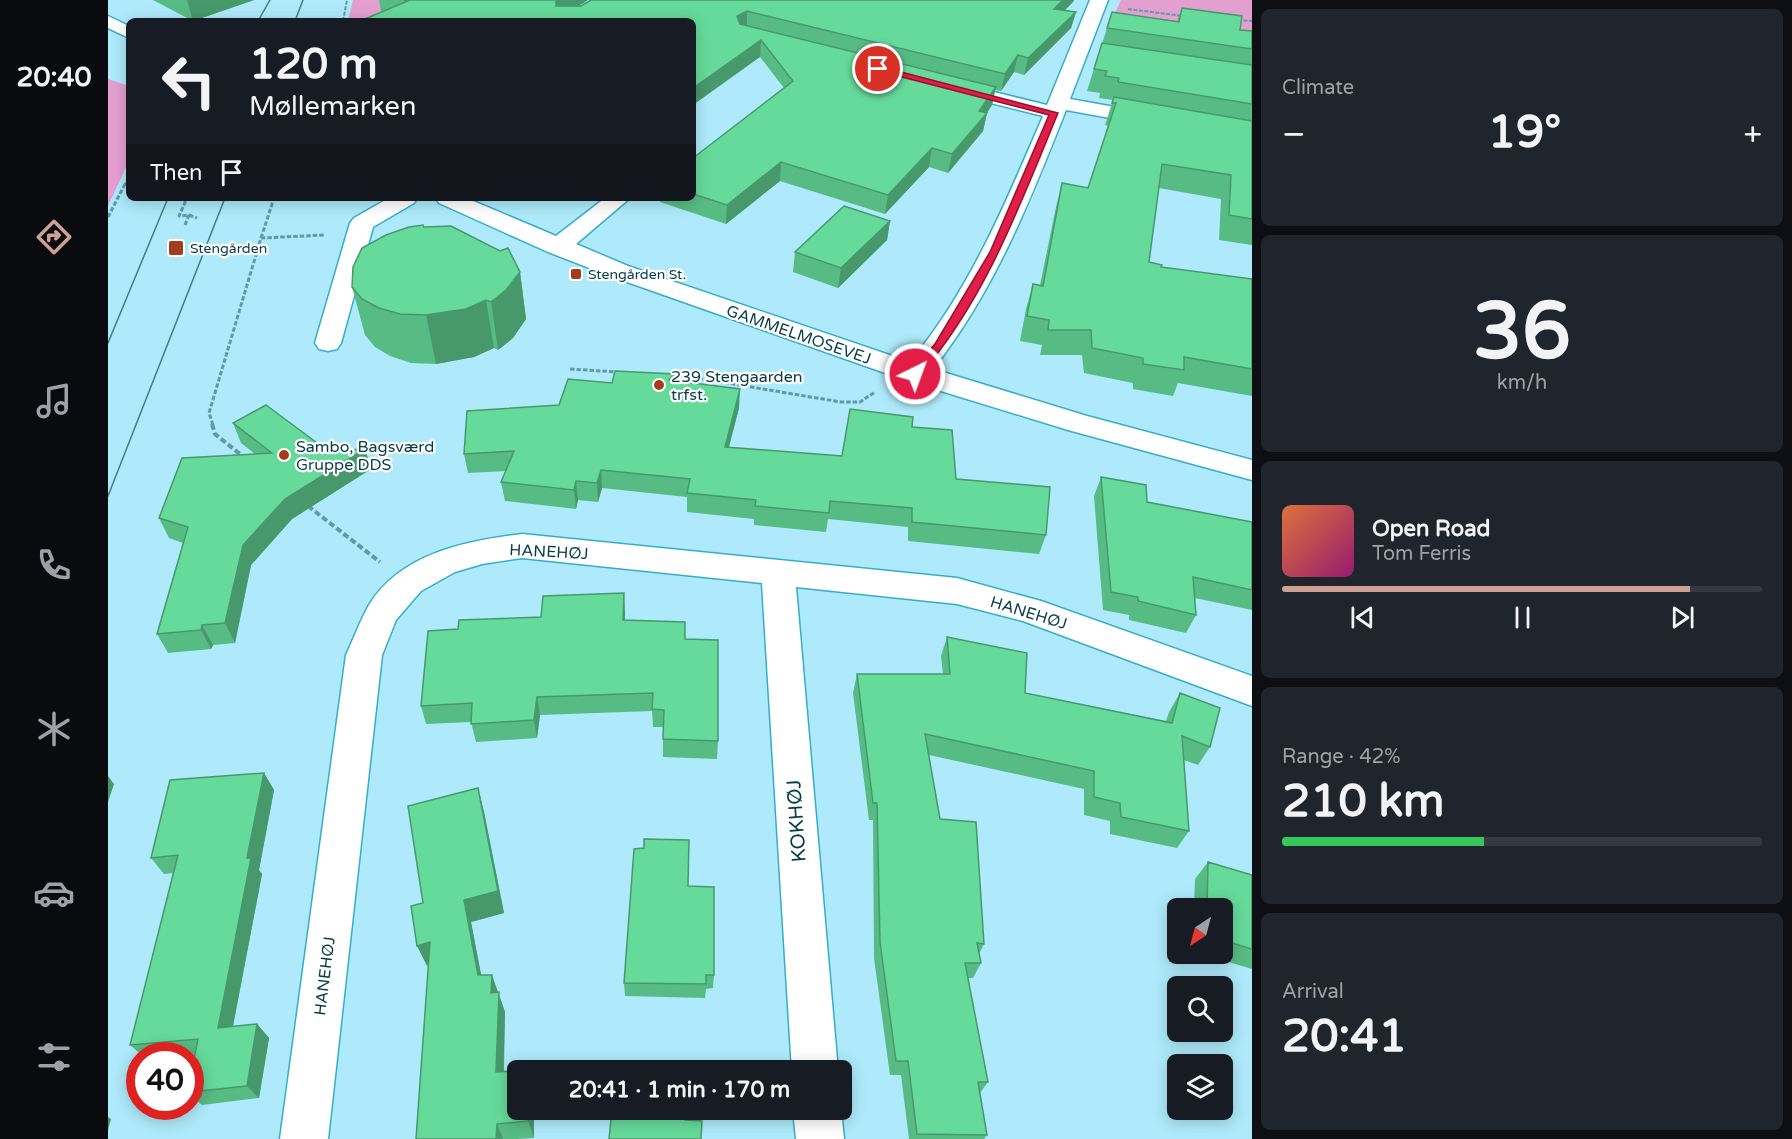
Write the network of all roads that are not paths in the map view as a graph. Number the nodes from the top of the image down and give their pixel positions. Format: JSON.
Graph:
{"nodes":[{"id":1,"x":1098,"y":2,"type":"edge"},
{"id":2,"x":108,"y":21,"type":"edge"},
{"id":3,"x":126,"y":31,"type":"edge"},
{"id":4,"x":1077,"y":54,"type":"junction"},
{"id":5,"x":1101,"y":57,"type":"edge"},
{"id":6,"x":928,"y":81,"type":"edge"},
{"id":7,"x":1056,"y":108,"type":"junction"},
{"id":8,"x":1172,"y":123,"type":"edge"},
{"id":9,"x":401,"y":201,"type":"edge"},
{"id":10,"x":454,"y":201,"type":"edge"},
{"id":11,"x":615,"y":201,"type":"edge"},
{"id":12,"x":557,"y":247,"type":"junction"},
{"id":13,"x":328,"y":343,"type":"dead end"},
{"id":14,"x":907,"y":371,"type":"junction"},
{"id":15,"x":1252,"y":470,"type":"edge"},
{"id":16,"x":778,"y":572,"type":"junction"},
{"id":17,"x":1252,"y":691,"type":"edge"},
{"id":18,"x":814,"y":1060,"type":"edge"},
{"id":19,"x":819,"y":1120,"type":"edge"},
{"id":20,"x":304,"y":1139,"type":"edge"},
{"id":21,"x":820,"y":1139,"type":"edge"}],
"edges":[{"from":1,"to":4,"type":"street"},
{"from":2,"to":3,"type":"street"},
{"from":4,"to":5,"type":"street"},
{"from":4,"to":7,"type":"street"},
{"from":6,"to":7,"type":"street"},
{"from":7,"to":8,"type":"street"},
{"from":7,"to":14,"type":"street"},
{"from":9,"to":13,"type":"street"},
{"from":10,"to":12,"type":"street","name":"GAMMELMOSEVEJ"},
{"from":11,"to":12,"type":"street"},
{"from":12,"to":14,"type":"street","name":"GAMMELMOSEVEJ"},
{"from":14,"to":15,"type":"street","name":"GAMMELMOSEVEJ"},
{"from":16,"to":17,"type":"street","name":"HANEHØJ"},
{"from":16,"to":18,"type":"street","name":"KOKHØJ"},
{"from":16,"to":20,"type":"street","name":"HANEHØJ"},
{"from":19,"to":21,"type":"street"}]}
